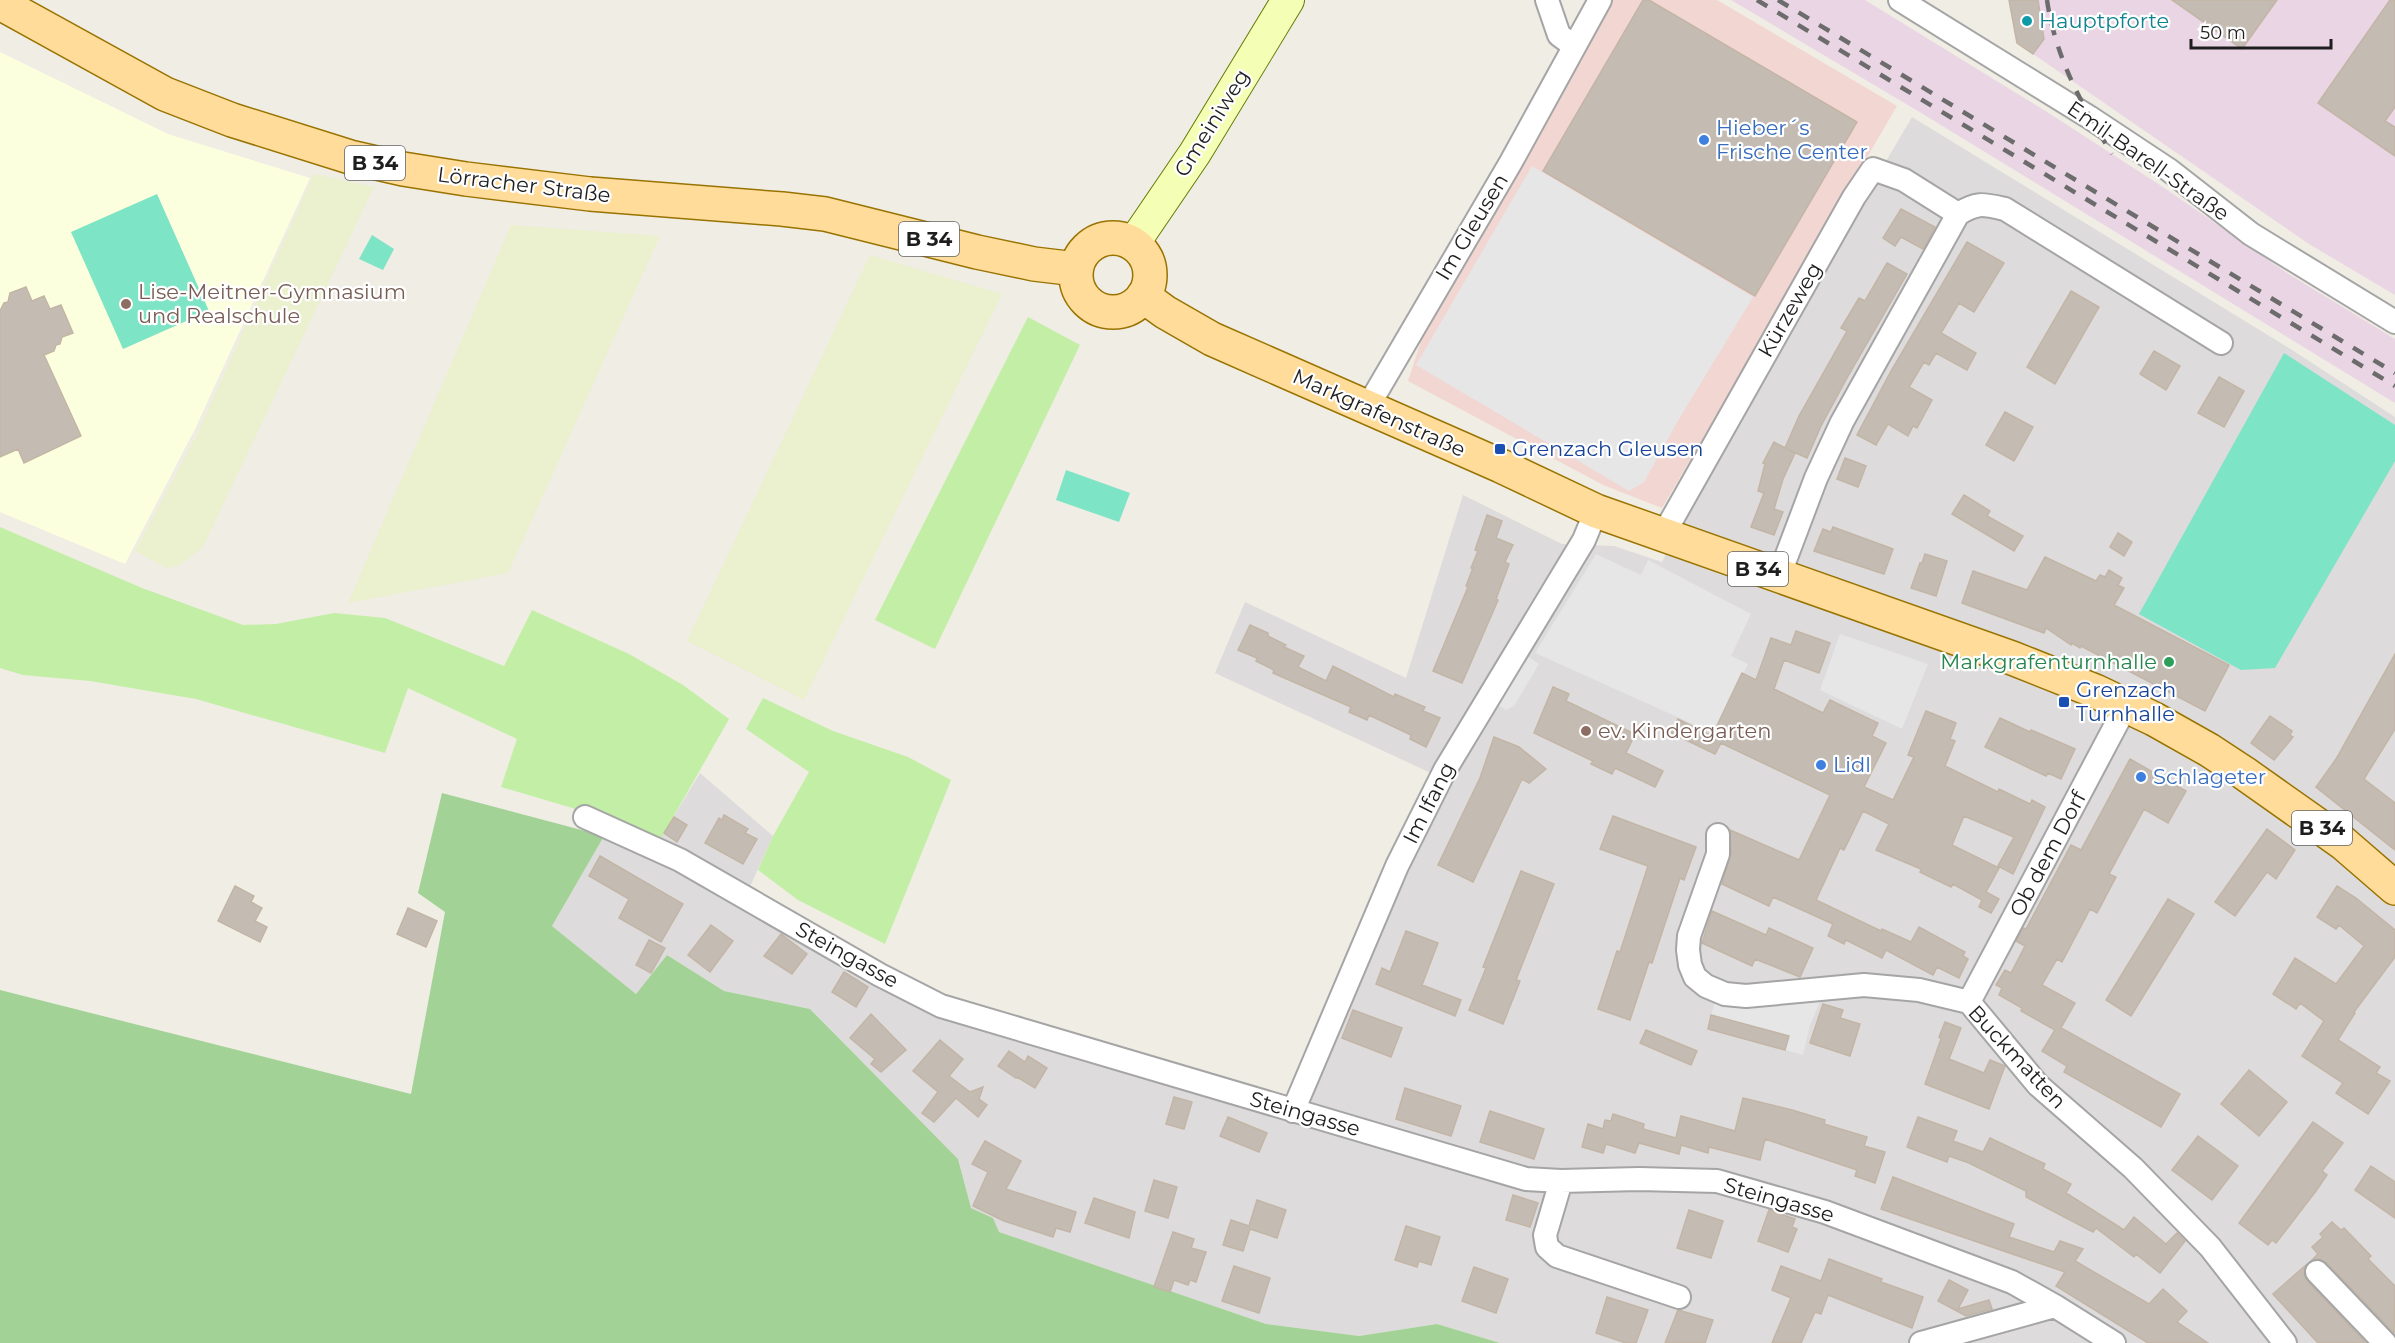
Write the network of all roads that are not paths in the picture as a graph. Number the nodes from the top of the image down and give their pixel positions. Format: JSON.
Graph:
{"nodes":[{"id":1,"x":1288,"y":0,"type":"edge"},
{"id":2,"x":1547,"y":0,"type":"edge"},
{"id":3,"x":1600,"y":0,"type":"edge"},
{"id":4,"x":1900,"y":0,"type":"edge"},
{"id":5,"x":0,"y":3,"type":"edge"},
{"id":6,"x":1574,"y":46,"type":"junction"},
{"id":7,"x":1958,"y":214,"type":"junction"},
{"id":8,"x":1133,"y":244,"type":"junction"},
{"id":9,"x":1076,"y":269,"type":"junction"},
{"id":10,"x":1143,"y":296,"type":"junction"},
{"id":11,"x":2395,"y":322,"type":"edge"},
{"id":12,"x":2221,"y":343,"type":"dead end"},
{"id":13,"x":1367,"y":408,"type":"junction"},
{"id":14,"x":1596,"y":511,"type":"junction"},
{"id":15,"x":1665,"y":537,"type":"junction"},
{"id":16,"x":1779,"y":576,"type":"junction"},
{"id":17,"x":2126,"y":706,"type":"junction"},
{"id":18,"x":585,"y":817,"type":"dead end"},
{"id":19,"x":1718,"y":835,"type":"dead end"},
{"id":20,"x":2395,"y":888,"type":"edge"},
{"id":21,"x":1969,"y":1002,"type":"junction"},
{"id":22,"x":1293,"y":1111,"type":"junction"},
{"id":23,"x":1561,"y":1181,"type":"junction"},
{"id":24,"x":2317,"y":1272,"type":"dead end"},
{"id":25,"x":1679,"y":1297,"type":"dead end"},
{"id":26,"x":2055,"y":1305,"type":"junction"},
{"id":27,"x":1921,"y":1343,"type":"edge"},
{"id":28,"x":2114,"y":1343,"type":"edge"},
{"id":29,"x":2285,"y":1343,"type":"edge"},
{"id":30,"x":2385,"y":1343,"type":"edge"}],
"edges":[{"from":1,"to":8,"type":"street","name":"Gmeiniweg"},
{"from":2,"to":6,"type":"street"},
{"from":3,"to":6,"type":"street","name":"Im Gleusen"},
{"from":4,"to":11,"type":"street","name":"Emil-Barell-Straße"},
{"from":5,"to":9,"type":"main road","name":"Lörracher Straße","number":"B 34"},
{"from":6,"to":13,"type":"street","name":"Im Gleusen"},
{"from":7,"to":12,"type":"street"},
{"from":7,"to":15,"type":"street","name":"Kürzeweg"},
{"from":7,"to":16,"type":"street"},
{"from":8,"to":9,"type":"main road"},
{"from":8,"to":10,"type":"main road"},
{"from":9,"to":10,"type":"main road"},
{"from":10,"to":13,"type":"main road","name":"Markgrafenstraße","number":"B 34"},
{"from":13,"to":14,"type":"main road","name":"Markgrafenstraße","number":"B 34"},
{"from":14,"to":15,"type":"main road","name":"Markgrafenstraße","number":"B 34"},
{"from":14,"to":22,"type":"street","name":"Im Ifang"},
{"from":15,"to":16,"type":"main road","name":"Markgrafenstraße","number":"B 34"},
{"from":16,"to":17,"type":"main road","name":"Markgrafenstraße","number":"B 34"},
{"from":17,"to":20,"type":"main road","name":"Markgrafenstraße","number":"B 34"},
{"from":17,"to":21,"type":"street","name":"Ob dem Dorf"},
{"from":18,"to":22,"type":"street","name":"Steingasse"},
{"from":19,"to":21,"type":"street","name":"Buckmatten"},
{"from":21,"to":29,"type":"street","name":"Buckmatten"},
{"from":22,"to":23,"type":"street","name":"Steingasse"},
{"from":23,"to":25,"type":"street"},
{"from":23,"to":26,"type":"street","name":"Steingasse"},
{"from":24,"to":30,"type":"street"},
{"from":26,"to":27,"type":"street"},
{"from":26,"to":28,"type":"street","name":"Steingasse"}]}
